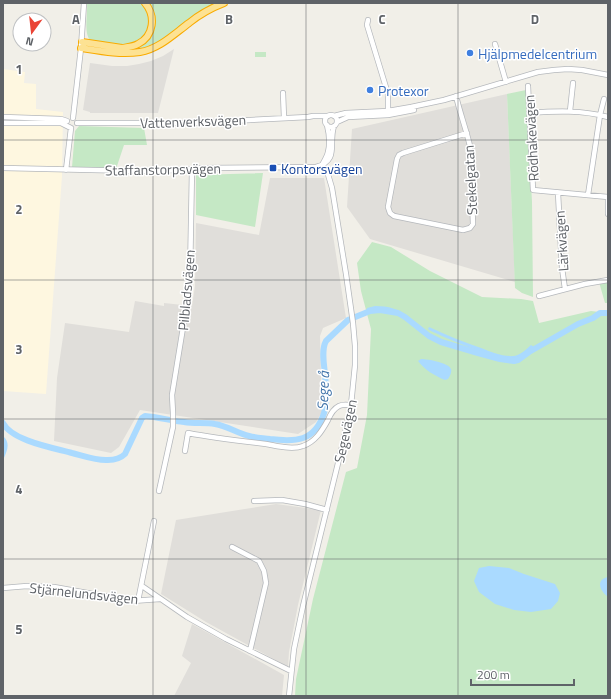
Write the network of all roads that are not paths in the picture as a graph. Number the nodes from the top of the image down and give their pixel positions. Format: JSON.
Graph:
{"nodes":[{"id":1,"x":84,"y":3,"type":"edge"},
{"id":2,"x":145,"y":3,"type":"edge"},
{"id":3,"x":224,"y":3,"type":"edge"},
{"id":4,"x":368,"y":20,"type":"dead end"},
{"id":5,"x":495,"y":44,"type":"dead end"},
{"id":6,"x":82,"y":45,"type":"junction"},
{"id":7,"x":608,"y":75,"type":"edge"},
{"id":8,"x":506,"y":82,"type":"junction"},
{"id":9,"x":573,"y":83,"type":"dead end"},
{"id":10,"x":528,"y":86,"type":"dead end"},
{"id":11,"x":283,"y":94,"type":"dead end"},
{"id":12,"x":456,"y":96,"type":"junction"},
{"id":13,"x":604,"y":99,"type":"dead end"},
{"id":14,"x":570,"y":111,"type":"junction"},
{"id":15,"x":388,"y":113,"type":"junction"},
{"id":16,"x":530,"y":113,"type":"junction"},
{"id":17,"x":600,"y":115,"type":"junction"},
{"id":18,"x":328,"y":116,"type":"junction"},
{"id":19,"x":334,"y":116,"type":"junction"},
{"id":20,"x":3,"y":117,"type":"edge"},
{"id":21,"x":308,"y":117,"type":"junction"},
{"id":22,"x":73,"y":118,"type":"junction"},
{"id":23,"x":284,"y":118,"type":"junction"},
{"id":24,"x":608,"y":118,"type":"edge"},
{"id":25,"x":3,"y":123,"type":"edge"},
{"id":26,"x":77,"y":123,"type":"junction"},
{"id":27,"x":326,"y":124,"type":"junction"},
{"id":28,"x":335,"y":124,"type":"junction"},
{"id":29,"x":69,"y":125,"type":"junction"},
{"id":30,"x":467,"y":133,"type":"junction"},
{"id":31,"x":322,"y":165,"type":"junction"},
{"id":32,"x":3,"y":168,"type":"edge"},
{"id":33,"x":192,"y":169,"type":"junction"},
{"id":34,"x":66,"y":170,"type":"junction"},
{"id":35,"x":558,"y":192,"type":"junction"},
{"id":36,"x":588,"y":195,"type":"junction"},
{"id":37,"x":608,"y":198,"type":"edge"},
{"id":38,"x":608,"y":214,"type":"edge"},
{"id":39,"x":608,"y":280,"type":"edge"},
{"id":40,"x":564,"y":289,"type":"junction"},
{"id":41,"x":539,"y":296,"type":"dead end"},
{"id":42,"x":351,"y":405,"type":"junction"},
{"id":43,"x":185,"y":451,"type":"dead end"},
{"id":44,"x":159,"y":491,"type":"dead end"},
{"id":45,"x":254,"y":501,"type":"dead end"},
{"id":46,"x":327,"y":510,"type":"junction"},
{"id":47,"x":154,"y":521,"type":"dead end"},
{"id":48,"x":232,"y":547,"type":"dead end"},
{"id":49,"x":142,"y":586,"type":"junction"},
{"id":50,"x":3,"y":588,"type":"edge"},
{"id":51,"x":160,"y":599,"type":"junction"},
{"id":52,"x":138,"y":601,"type":"junction"},
{"id":53,"x":250,"y":651,"type":"junction"},
{"id":54,"x":291,"y":671,"type":"junction"},
{"id":55,"x":289,"y":696,"type":"edge"}],
"edges":[{"from":1,"to":6,"type":"street"},
{"from":2,"to":6,"type":"highway"},
{"from":3,"to":6,"type":"highway"},
{"from":4,"to":15,"type":"street"},
{"from":5,"to":8,"type":"street"},
{"from":6,"to":22,"type":"street"},
{"from":7,"to":8,"type":"street"},
{"from":8,"to":12,"type":"street"},
{"from":9,"to":14,"type":"street"},
{"from":10,"to":16,"type":"street","name":"Rödhakevägen"},
{"from":11,"to":23,"type":"street"},
{"from":12,"to":15,"type":"street"},
{"from":12,"to":30,"type":"street","name":"Stekelgatan"},
{"from":13,"to":17,"type":"street"},
{"from":14,"to":16,"type":"street"},
{"from":14,"to":17,"type":"street"},
{"from":15,"to":19,"type":"street"},
{"from":15,"to":28,"type":"street"},
{"from":16,"to":35,"type":"street","name":"Rödhakevägen"},
{"from":17,"to":24,"type":"street"},
{"from":17,"to":36,"type":"street"},
{"from":18,"to":19,"type":"street"},
{"from":18,"to":21,"type":"street","name":"Vattenverksvägen"},
{"from":18,"to":27,"type":"street"},
{"from":19,"to":28,"type":"street"},
{"from":20,"to":29,"type":"street"},
{"from":21,"to":23,"type":"street","name":"Vattenverksvägen"},
{"from":21,"to":27,"type":"street","name":"Vattenverksvägen"},
{"from":22,"to":26,"type":"street"},
{"from":22,"to":29,"type":"street"},
{"from":23,"to":26,"type":"street","name":"Vattenverksvägen"},
{"from":25,"to":29,"type":"street"},
{"from":26,"to":29,"type":"street"},
{"from":27,"to":28,"type":"street"},
{"from":27,"to":31,"type":"street"},
{"from":28,"to":31,"type":"street"},
{"from":29,"to":34,"type":"street"},
{"from":30,"to":30,"type":"street","name":"Stekelgatan"},
{"from":31,"to":33,"type":"street","name":"Staffanstorpsvägen"},
{"from":31,"to":42,"type":"street","name":"Segevägen"},
{"from":32,"to":34,"type":"street","name":"Staffanstorpsvägen"},
{"from":33,"to":34,"type":"street","name":"Staffanstorpsvägen"},
{"from":33,"to":44,"type":"street","name":"Pilbladsvägen"},
{"from":35,"to":36,"type":"street"},
{"from":35,"to":40,"type":"street","name":"Lärkvägen"},
{"from":36,"to":37,"type":"street"},
{"from":37,"to":38,"type":"street"},
{"from":39,"to":40,"type":"street"},
{"from":40,"to":41,"type":"street"},
{"from":42,"to":43,"type":"street"},
{"from":42,"to":46,"type":"street","name":"Segevägen"},
{"from":45,"to":46,"type":"street"},
{"from":46,"to":54,"type":"street","name":"Segevägen"},
{"from":47,"to":49,"type":"street"},
{"from":48,"to":53,"type":"street"},
{"from":49,"to":51,"type":"street"},
{"from":49,"to":52,"type":"street"},
{"from":50,"to":52,"type":"street","name":"Stjärnelundsvägen"},
{"from":51,"to":52,"type":"street","name":"Stjärnelundsvägen"},
{"from":51,"to":53,"type":"street"},
{"from":53,"to":54,"type":"street"},
{"from":54,"to":55,"type":"street","name":"Segevägen"}]}
